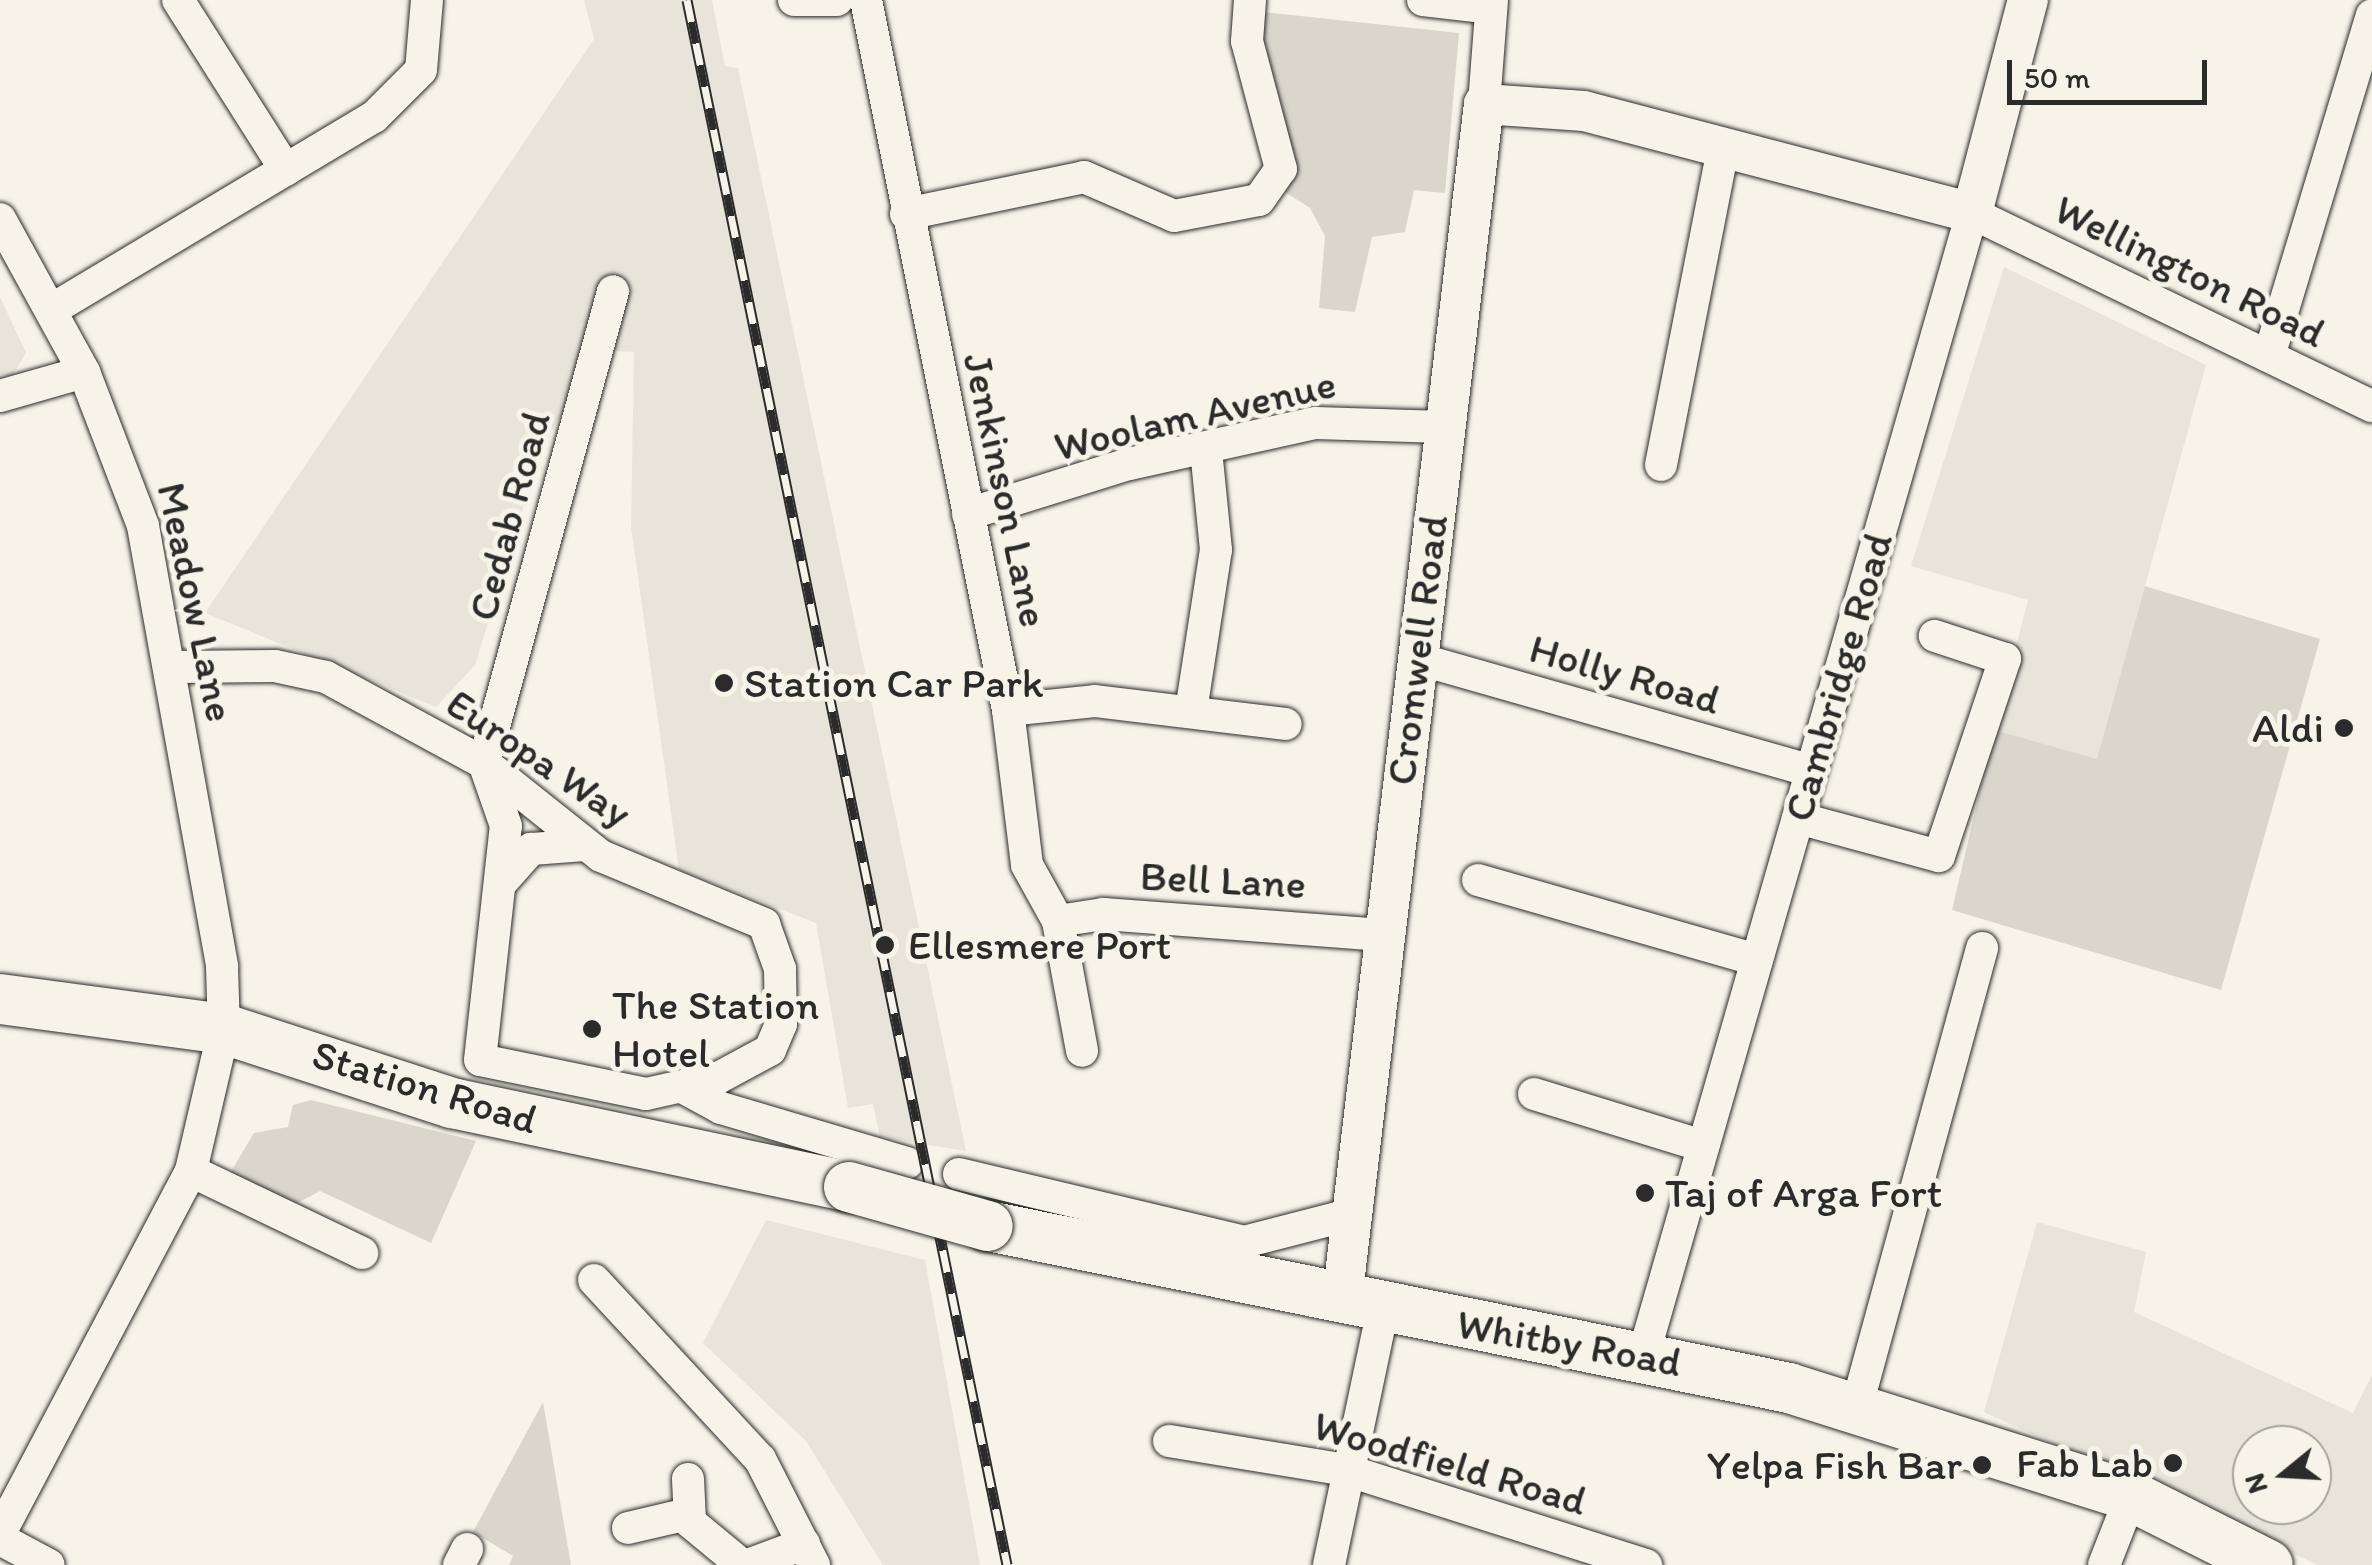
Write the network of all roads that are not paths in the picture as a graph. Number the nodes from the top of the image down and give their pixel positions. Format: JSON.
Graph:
{"nodes":[{"id":1,"x":178,"y":0,"type":"edge"},
{"id":2,"x":427,"y":0,"type":"edge"},
{"id":3,"x":866,"y":0,"type":"edge"},
{"id":4,"x":1250,"y":0,"type":"edge"},
{"id":5,"x":1423,"y":0,"type":"edge"},
{"id":6,"x":2028,"y":0,"type":"edge"},
{"id":7,"x":1491,"y":4,"type":"edge"},
{"id":8,"x":2372,"y":15,"type":"edge"},
{"id":9,"x":1484,"y":104,"type":"junction"},
{"id":10,"x":1723,"y":148,"type":"junction"},
{"id":11,"x":286,"y":170,"type":"junction"},
{"id":12,"x":1972,"y":213,"type":"junction"},
{"id":13,"x":906,"y":214,"type":"junction"},
{"id":14,"x":0,"y":219,"type":"edge"},
{"id":15,"x":613,"y":290,"type":"dead end"},
{"id":16,"x":50,"y":310,"type":"junction"},
{"id":17,"x":2270,"y":356,"type":"junction"},
{"id":18,"x":84,"y":372,"type":"junction"},
{"id":19,"x":0,"y":396,"type":"edge"},
{"id":20,"x":2372,"y":406,"type":"edge"},
{"id":21,"x":1443,"y":426,"type":"junction"},
{"id":22,"x":1206,"y":448,"type":"junction"},
{"id":23,"x":1661,"y":465,"type":"dead end"},
{"id":24,"x":968,"y":514,"type":"junction"},
{"id":25,"x":1934,"y":636,"type":"dead end"},
{"id":26,"x":1416,"y":658,"type":"junction"},
{"id":27,"x":171,"y":667,"type":"junction"},
{"id":28,"x":1008,"y":710,"type":"junction"},
{"id":29,"x":1191,"y":710,"type":"junction"},
{"id":30,"x":1286,"y":724,"type":"dead end"},
{"id":31,"x":484,"y":762,"type":"junction"},
{"id":32,"x":1812,"y":771,"type":"junction"},
{"id":33,"x":1798,"y":818,"type":"junction"},
{"id":34,"x":585,"y":845,"type":"junction"},
{"id":35,"x":1478,"y":880,"type":"dead end"},
{"id":36,"x":500,"y":884,"type":"junction"},
{"id":37,"x":1058,"y":921,"type":"junction"},
{"id":38,"x":1383,"y":936,"type":"junction"},
{"id":39,"x":1982,"y":948,"type":"dead end"},
{"id":40,"x":779,"y":956,"type":"joint"},
{"id":41,"x":1757,"y":960,"type":"junction"},
{"id":42,"x":0,"y":999,"type":"edge"},
{"id":43,"x":224,"y":1030,"type":"junction"},
{"id":44,"x":1082,"y":1051,"type":"dead end"},
{"id":45,"x":684,"y":1088,"type":"junction"},
{"id":46,"x":1534,"y":1094,"type":"dead end"},
{"id":47,"x":1704,"y":1146,"type":"junction"},
{"id":48,"x":907,"y":1164,"type":"dead end"},
{"id":49,"x":191,"y":1172,"type":"junction"},
{"id":50,"x":958,"y":1174,"type":"dead end"},
{"id":51,"x":849,"y":1187,"type":"joint"},
{"id":52,"x":1352,"y":1214,"type":"junction"},
{"id":53,"x":362,"y":1253,"type":"dead end"},
{"id":54,"x":594,"y":1280,"type":"dead end"},
{"id":55,"x":1362,"y":1304,"type":"junction"},
{"id":56,"x":1644,"y":1354,"type":"junction"},
{"id":57,"x":1856,"y":1409,"type":"junction"},
{"id":58,"x":1170,"y":1441,"type":"dead end"},
{"id":59,"x":1346,"y":1470,"type":"junction"},
{"id":60,"x":688,"y":1479,"type":"dead end"},
{"id":61,"x":2131,"y":1496,"type":"junction"},
{"id":62,"x":688,"y":1514,"type":"junction"},
{"id":63,"x":628,"y":1528,"type":"dead end"},
{"id":64,"x":0,"y":1536,"type":"edge"},
{"id":65,"x":809,"y":1555,"type":"edge"},
{"id":66,"x":50,"y":1565,"type":"edge"},
{"id":67,"x":745,"y":1565,"type":"edge"},
{"id":68,"x":1329,"y":1565,"type":"edge"},
{"id":69,"x":1646,"y":1565,"type":"edge"},
{"id":70,"x":2104,"y":1565,"type":"edge"},
{"id":71,"x":2268,"y":1565,"type":"edge"}],
"edges":[{"from":1,"to":11,"type":"street"},
{"from":2,"to":11,"type":"street"},
{"from":3,"to":13,"type":"street","name":"Jenkinson Lane"},
{"from":4,"to":13,"type":"street"},
{"from":5,"to":7,"type":"street"},
{"from":6,"to":12,"type":"street","name":"Cambridge Road"},
{"from":7,"to":9,"type":"street","name":"Cromwell Road"},
{"from":8,"to":17,"type":"street"},
{"from":9,"to":10,"type":"street"},
{"from":9,"to":21,"type":"street","name":"Cromwell Road"},
{"from":10,"to":12,"type":"street"},
{"from":10,"to":23,"type":"street"},
{"from":11,"to":16,"type":"street"},
{"from":12,"to":17,"type":"street","name":"Wellington Road"},
{"from":12,"to":32,"type":"street","name":"Cambridge Road"},
{"from":13,"to":24,"type":"street","name":"Jenkinson Lane"},
{"from":14,"to":16,"type":"street","name":"Meadow Lane"},
{"from":15,"to":31,"type":"street","name":"Cedab Road"},
{"from":16,"to":18,"type":"street","name":"Meadow Lane"},
{"from":17,"to":20,"type":"street","name":"Wellington Road"},
{"from":18,"to":19,"type":"street"},
{"from":18,"to":27,"type":"street","name":"Meadow Lane"},
{"from":21,"to":22,"type":"street","name":"Woolam Avenue"},
{"from":21,"to":26,"type":"street","name":"Cromwell Road"},
{"from":22,"to":24,"type":"street","name":"Woolam Avenue"},
{"from":22,"to":29,"type":"street"},
{"from":24,"to":28,"type":"street","name":"Jenkinson Lane"},
{"from":25,"to":33,"type":"street"},
{"from":26,"to":32,"type":"street","name":"Holly Road"},
{"from":26,"to":38,"type":"street","name":"Cromwell Road"},
{"from":27,"to":31,"type":"street","name":"Europa Way"},
{"from":27,"to":43,"type":"street","name":"Meadow Lane"},
{"from":28,"to":29,"type":"street"},
{"from":28,"to":37,"type":"street","name":"Jenkinson Lane"},
{"from":29,"to":30,"type":"street"},
{"from":31,"to":34,"type":"street","name":"Europa Way"},
{"from":31,"to":36,"type":"street"},
{"from":32,"to":33,"type":"street","name":"Cambridge Road"},
{"from":33,"to":41,"type":"street","name":"Cambridge Road"},
{"from":34,"to":36,"type":"street"},
{"from":34,"to":40,"type":"street","name":"Europa Way"},
{"from":35,"to":41,"type":"street"},
{"from":36,"to":45,"type":"street","name":"Station Road"},
{"from":37,"to":38,"type":"street","name":"Bell Lane"},
{"from":37,"to":44,"type":"street","name":"Jenkinson Lane"},
{"from":38,"to":52,"type":"street","name":"Cromwell Road"},
{"from":39,"to":57,"type":"street"},
{"from":40,"to":45,"type":"street","name":"Station Road"},
{"from":41,"to":47,"type":"street","name":"Cambridge Road"},
{"from":42,"to":43,"type":"main road","name":"Station Road"},
{"from":43,"to":49,"type":"street","name":"Meadow Lane"},
{"from":43,"to":51,"type":"main road","name":"Station Road"},
{"from":45,"to":48,"type":"street","name":"Station Road"},
{"from":46,"to":47,"type":"street"},
{"from":47,"to":56,"type":"street","name":"Cambridge Road"},
{"from":49,"to":53,"type":"street"},
{"from":49,"to":64,"type":"street","name":"Meadow Lane"},
{"from":50,"to":52,"type":"street"},
{"from":51,"to":55,"type":"main road","name":"Whitby Road","bridge":true},
{"from":52,"to":55,"type":"street","name":"Cromwell Road"},
{"from":54,"to":65,"type":"street"},
{"from":55,"to":56,"type":"main road","name":"Whitby Road"},
{"from":55,"to":59,"type":"street"},
{"from":56,"to":57,"type":"main road","name":"Whitby Road"},
{"from":57,"to":61,"type":"main road","name":"Whitby Road"},
{"from":58,"to":59,"type":"street","name":"Woodfield Road"},
{"from":59,"to":68,"type":"street"},
{"from":59,"to":69,"type":"street","name":"Woodfield Road"},
{"from":60,"to":62,"type":"street"},
{"from":61,"to":70,"type":"street"},
{"from":61,"to":71,"type":"main road","name":"Whitby Road"},
{"from":62,"to":63,"type":"street"},
{"from":62,"to":67,"type":"street"},
{"from":64,"to":66,"type":"street"},
{"from":65,"to":67,"type":"street"}]}
